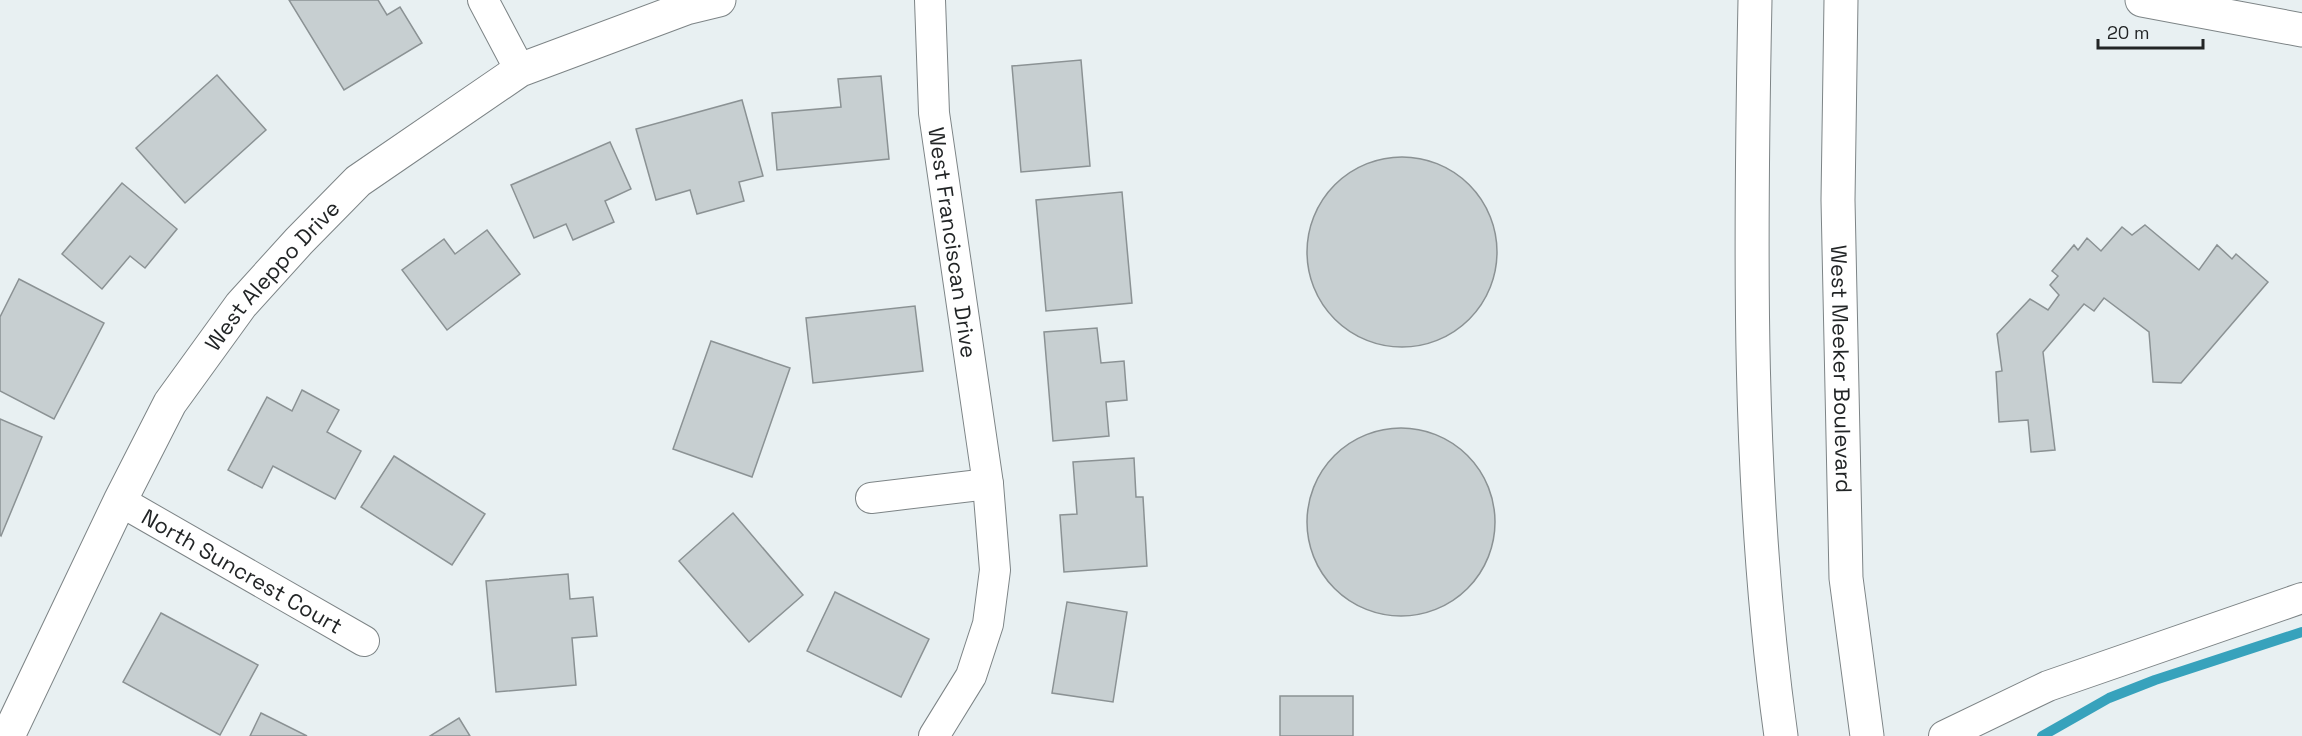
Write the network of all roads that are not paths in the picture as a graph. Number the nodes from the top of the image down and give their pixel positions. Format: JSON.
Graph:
{"nodes":[{"id":1,"x":483,"y":0,"type":"edge"},
{"id":2,"x":718,"y":0,"type":"edge"},
{"id":3,"x":930,"y":0,"type":"edge"},
{"id":4,"x":1755,"y":0,"type":"edge"},
{"id":5,"x":1841,"y":0,"type":"edge"},
{"id":6,"x":2142,"y":0,"type":"edge"},
{"id":7,"x":2302,"y":30,"type":"edge"},
{"id":8,"x":520,"y":70,"type":"junction"},
{"id":9,"x":988,"y":484,"type":"junction"},
{"id":10,"x":871,"y":498,"type":"dead end"},
{"id":11,"x":120,"y":501,"type":"junction"},
{"id":12,"x":2302,"y":598,"type":"edge"},
{"id":13,"x":364,"y":642,"type":"dead end"},
{"id":14,"x":8,"y":736,"type":"edge"},
{"id":15,"x":934,"y":736,"type":"edge"},
{"id":16,"x":1781,"y":736,"type":"edge"},
{"id":17,"x":1867,"y":736,"type":"edge"},
{"id":18,"x":1944,"y":736,"type":"edge"}],
"edges":[{"from":1,"to":8,"type":"street"},
{"from":2,"to":8,"type":"main road","name":"West Aleppo Drive"},
{"from":3,"to":9,"type":"street","name":"West Franciscan Drive"},
{"from":4,"to":16,"type":"main road"},
{"from":5,"to":17,"type":"main road","name":"West Meeker Boulevard"},
{"from":6,"to":7,"type":"main road"},
{"from":8,"to":11,"type":"main road","name":"West Aleppo Drive"},
{"from":9,"to":10,"type":"street"},
{"from":9,"to":15,"type":"street","name":"West Franciscan Drive"},
{"from":11,"to":13,"type":"street","name":"North Suncrest Court"},
{"from":11,"to":14,"type":"main road","name":"West Aleppo Drive"},
{"from":12,"to":18,"type":"street"}]}
